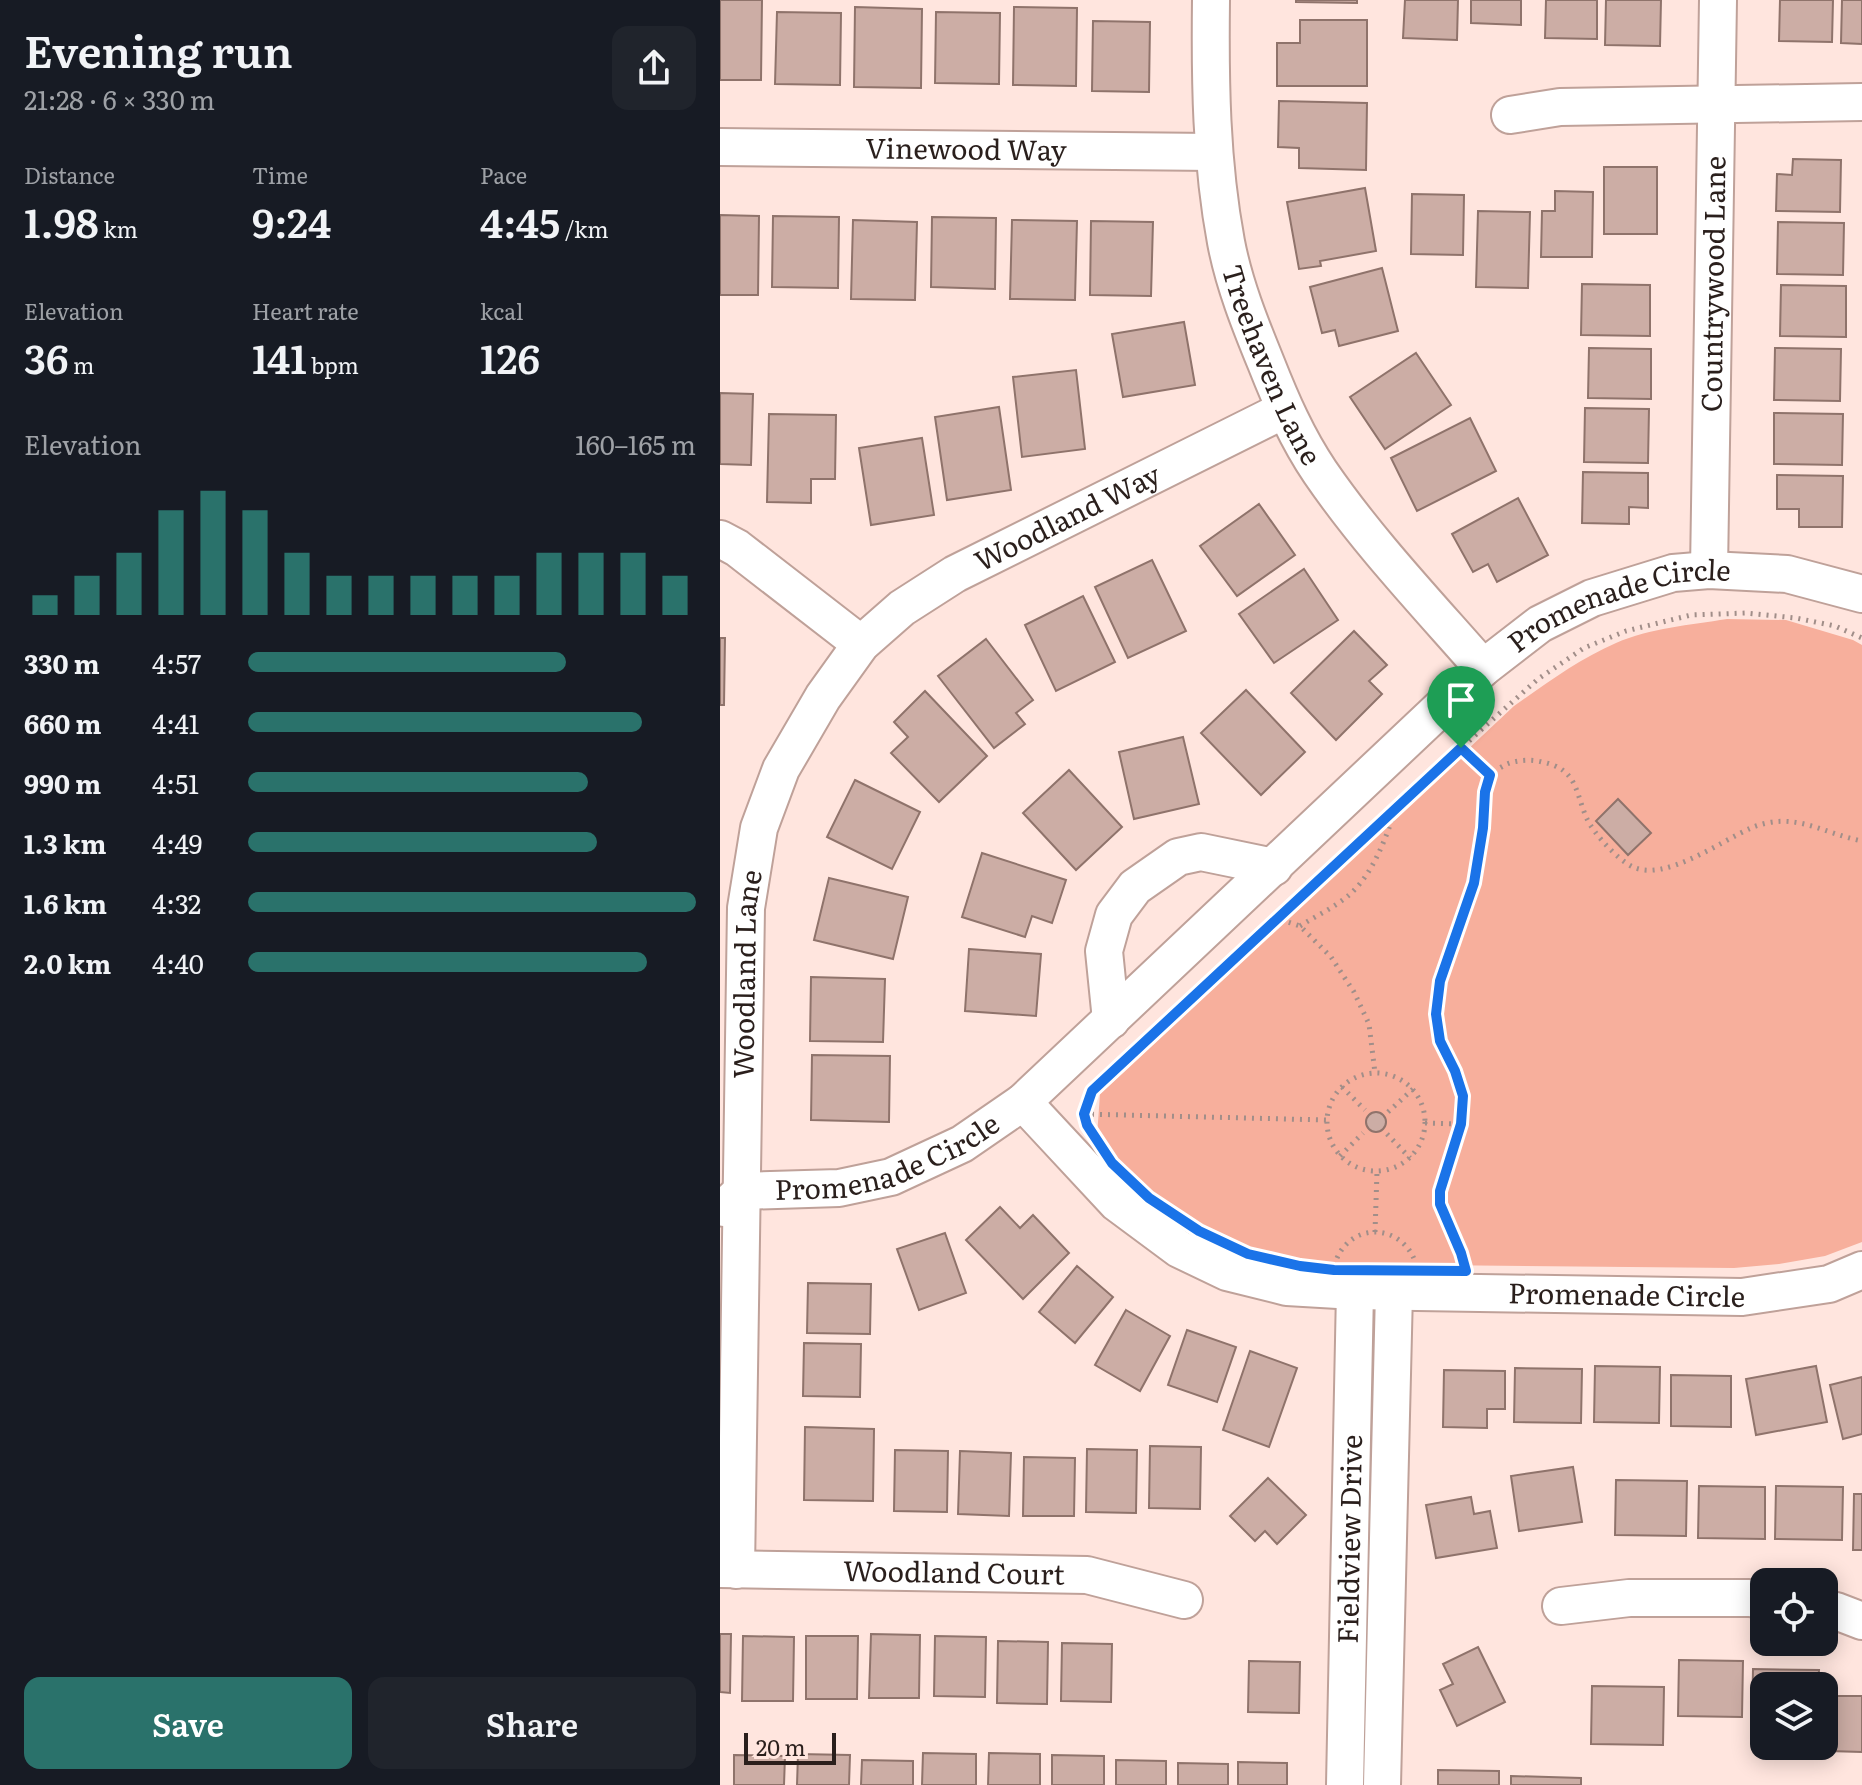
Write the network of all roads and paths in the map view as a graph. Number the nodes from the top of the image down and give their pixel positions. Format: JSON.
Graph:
{"nodes":[{"id":1,"x":1211,"y":0,"type":"edge"},
{"id":2,"x":1718,"y":0,"type":"edge"},
{"id":3,"x":1862,"y":102,"type":"edge"},
{"id":4,"x":1715,"y":104,"type":"junction"},
{"id":5,"x":1510,"y":115,"type":"dead end"},
{"id":6,"x":720,"y":147,"type":"edge"},
{"id":7,"x":1213,"y":152,"type":"junction"},
{"id":8,"x":1284,"y":410,"type":"junction"},
{"id":9,"x":720,"y":539,"type":"edge"},
{"id":10,"x":1709,"y":570,"type":"junction"},
{"id":11,"x":1862,"y":594,"type":"edge"},
{"id":12,"x":1862,"y":638,"type":"edge"},
{"id":13,"x":861,"y":644,"type":"junction"},
{"id":14,"x":1483,"y":668,"type":"junction"},
{"id":15,"x":1461,"y":748,"type":"junction"},
{"id":16,"x":1490,"y":775,"type":"junction"},
{"id":17,"x":1396,"y":809,"type":"junction"},
{"id":18,"x":1862,"y":841,"type":"edge"},
{"id":19,"x":1274,"y":867,"type":"junction"},
{"id":20,"x":1273,"y":921,"type":"junction"},
{"id":21,"x":1300,"y":926,"type":"junction"},
{"id":22,"x":1111,"y":1020,"type":"junction"},
{"id":23,"x":1375,"y":1073,"type":"junction"},
{"id":24,"x":1342,"y":1087,"type":"junction"},
{"id":25,"x":1413,"y":1089,"type":"junction"},
{"id":26,"x":1023,"y":1102,"type":"junction"},
{"id":27,"x":1365,"y":1110,"type":"dead end"},
{"id":28,"x":1388,"y":1112,"type":"dead end"},
{"id":29,"x":1084,"y":1114,"type":"junction"},
{"id":30,"x":1326,"y":1120,"type":"junction"},
{"id":31,"x":1425,"y":1123,"type":"junction"},
{"id":32,"x":1461,"y":1124,"type":"junction"},
{"id":33,"x":1087,"y":1125,"type":"dead end"},
{"id":34,"x":1363,"y":1133,"type":"dead end"},
{"id":35,"x":1387,"y":1134,"type":"dead end"},
{"id":36,"x":1340,"y":1156,"type":"junction"},
{"id":37,"x":1410,"y":1158,"type":"junction"},
{"id":38,"x":1377,"y":1172,"type":"junction"},
{"id":39,"x":727,"y":1190,"type":"edge"},
{"id":40,"x":1375,"y":1232,"type":"dead end"},
{"id":41,"x":1862,"y":1270,"type":"edge"},
{"id":42,"x":1466,"y":1271,"type":"dead end"},
{"id":43,"x":1355,"y":1291,"type":"junction"},
{"id":44,"x":1394,"y":1292,"type":"junction"},
{"id":45,"x":728,"y":1570,"type":"edge"},
{"id":46,"x":1750,"y":1598,"type":"edge"},
{"id":47,"x":1184,"y":1600,"type":"dead end"},
{"id":48,"x":1561,"y":1606,"type":"dead end"},
{"id":49,"x":1838,"y":1612,"type":"edge"},
{"id":50,"x":1862,"y":1621,"type":"edge"},
{"id":51,"x":1345,"y":1785,"type":"edge"},
{"id":52,"x":1382,"y":1785,"type":"edge"}],
"edges":[{"from":1,"to":7,"type":"street","name":"Treehaven Lane"},
{"from":2,"to":4,"type":"street","name":"Countrywood Lane"},
{"from":3,"to":4,"type":"street"},
{"from":4,"to":5,"type":"street"},
{"from":4,"to":10,"type":"street","name":"Countrywood Lane"},
{"from":6,"to":7,"type":"street","name":"Vinewood Way"},
{"from":7,"to":8,"type":"street","name":"Treehaven Lane"},
{"from":8,"to":13,"type":"street","name":"Woodland Way"},
{"from":8,"to":14,"type":"street","name":"Treehaven Lane"},
{"from":9,"to":13,"type":"street"},
{"from":10,"to":11,"type":"street","name":"Promenade Circle"},
{"from":10,"to":14,"type":"street","name":"Promenade Circle"},
{"from":12,"to":15,"type":"path"},
{"from":13,"to":39,"type":"street","name":"Woodland Lane"},
{"from":14,"to":19,"type":"street","name":"Promenade Circle"},
{"from":15,"to":16,"type":"path"},
{"from":15,"to":17,"type":"path"},
{"from":16,"to":18,"type":"path"},
{"from":16,"to":32,"type":"path"},
{"from":17,"to":20,"type":"path"},
{"from":17,"to":21,"type":"path"},
{"from":19,"to":22,"type":"street","name":"Promenade Circle"},
{"from":19,"to":22,"type":"street"},
{"from":20,"to":21,"type":"path"},
{"from":20,"to":29,"type":"path"},
{"from":21,"to":23,"type":"path"},
{"from":22,"to":26,"type":"street","name":"Promenade Circle"},
{"from":23,"to":24,"type":"path"},
{"from":23,"to":25,"type":"path"},
{"from":24,"to":27,"type":"path"},
{"from":24,"to":30,"type":"path"},
{"from":25,"to":28,"type":"path"},
{"from":25,"to":31,"type":"path"},
{"from":26,"to":39,"type":"street","name":"Promenade Circle"},
{"from":26,"to":43,"type":"street","name":"Promenade Circle"},
{"from":29,"to":30,"type":"path"},
{"from":29,"to":33,"type":"path"},
{"from":30,"to":36,"type":"path"},
{"from":31,"to":32,"type":"path"},
{"from":31,"to":37,"type":"path"},
{"from":32,"to":42,"type":"path"},
{"from":34,"to":36,"type":"path"},
{"from":35,"to":37,"type":"path"},
{"from":36,"to":38,"type":"path"},
{"from":37,"to":38,"type":"path"},
{"from":38,"to":40,"type":"path"},
{"from":39,"to":45,"type":"street","name":"Woodland Lane"},
{"from":41,"to":44,"type":"street","name":"Promenade Circle"},
{"from":43,"to":44,"type":"street","name":"Promenade Circle"},
{"from":43,"to":51,"type":"street","name":"Fieldview Drive"},
{"from":44,"to":52,"type":"street","name":"Fieldview Drive"},
{"from":45,"to":47,"type":"street","name":"Woodland Court"},
{"from":46,"to":48,"type":"street"},
{"from":49,"to":50,"type":"street"}]}
